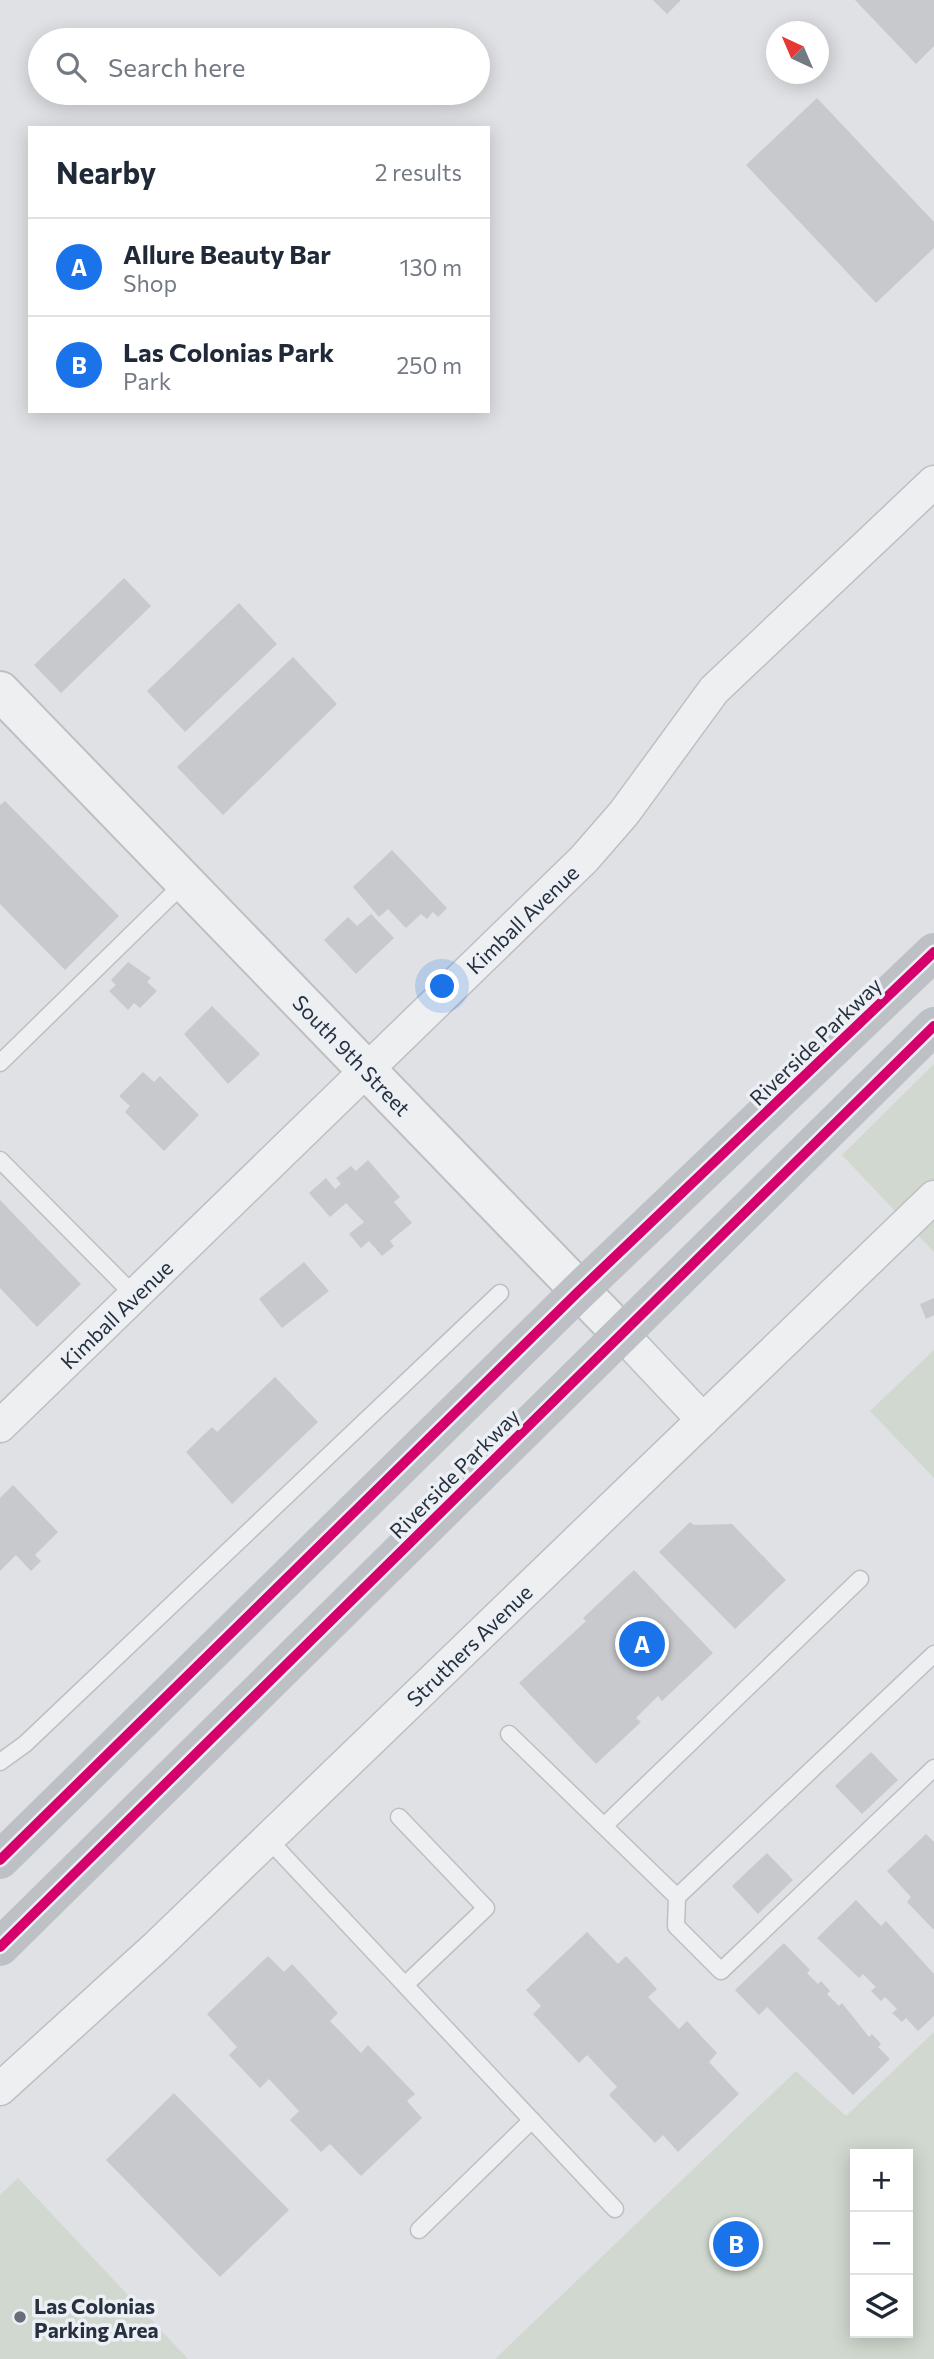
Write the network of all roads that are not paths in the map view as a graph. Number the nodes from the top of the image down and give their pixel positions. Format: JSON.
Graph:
{"nodes":[{"id":1,"x":934,"y":482,"type":"edge"},
{"id":2,"x":3,"y":702,"type":"edge"},
{"id":3,"x":184,"y":883,"type":"junction"},
{"id":4,"x":934,"y":952,"type":"edge"},
{"id":5,"x":934,"y":1026,"type":"edge"},
{"id":6,"x":0,"y":1063,"type":"edge"},
{"id":7,"x":366,"y":1069,"type":"junction"},
{"id":8,"x":0,"y":1160,"type":"edge"},
{"id":9,"x":934,"y":1197,"type":"edge"},
{"id":10,"x":579,"y":1291,"type":"junction"},
{"id":11,"x":500,"y":1293,"type":"dead end"},
{"id":12,"x":135,"y":1296,"type":"junction"},
{"id":13,"x":622,"y":1334,"type":"junction"},
{"id":14,"x":703,"y":1420,"type":"junction"},
{"id":15,"x":0,"y":1426,"type":"edge"},
{"id":16,"x":860,"y":1579,"type":"dead end"},
{"id":17,"x":934,"y":1654,"type":"edge"},
{"id":18,"x":509,"y":1734,"type":"dead end"},
{"id":19,"x":0,"y":1762,"type":"edge"},
{"id":20,"x":934,"y":1768,"type":"edge"},
{"id":21,"x":399,"y":1817,"type":"dead end"},
{"id":22,"x":604,"y":1826,"type":"junction"},
{"id":23,"x":268,"y":1839,"type":"junction"},
{"id":24,"x":0,"y":1860,"type":"edge"},
{"id":25,"x":677,"y":1898,"type":"junction"},
{"id":26,"x":0,"y":1947,"type":"edge"},
{"id":27,"x":405,"y":1985,"type":"junction"},
{"id":28,"x":0,"y":2089,"type":"edge"},
{"id":29,"x":532,"y":2120,"type":"junction"},
{"id":30,"x":615,"y":2209,"type":"dead end"},
{"id":31,"x":419,"y":2230,"type":"dead end"}],
"edges":[{"from":1,"to":7,"type":"street","name":"Kimball Avenue"},
{"from":2,"to":3,"type":"street","name":"South 9th Street"},
{"from":3,"to":6,"type":"lane"},
{"from":3,"to":7,"type":"street","name":"South 9th Street"},
{"from":4,"to":10,"type":"main road","name":"Riverside Parkway"},
{"from":5,"to":13,"type":"main road","name":"Riverside Parkway"},
{"from":7,"to":10,"type":"street","name":"South 9th Street"},
{"from":7,"to":12,"type":"street","name":"Kimball Avenue"},
{"from":8,"to":12,"type":"lane"},
{"from":9,"to":14,"type":"street","name":"Struthers Avenue"},
{"from":10,"to":13,"type":"street","name":"South 9th Street"},
{"from":10,"to":24,"type":"main road","name":"Riverside Parkway"},
{"from":11,"to":19,"type":"lane"},
{"from":12,"to":15,"type":"street","name":"Kimball Avenue"},
{"from":13,"to":14,"type":"street","name":"South 9th Street"},
{"from":13,"to":26,"type":"main road","name":"Riverside Parkway"},
{"from":14,"to":23,"type":"street","name":"Struthers Avenue"},
{"from":16,"to":22,"type":"lane"},
{"from":17,"to":25,"type":"lane"},
{"from":18,"to":22,"type":"lane"},
{"from":20,"to":25,"type":"lane"},
{"from":21,"to":27,"type":"lane"},
{"from":22,"to":25,"type":"lane"},
{"from":23,"to":27,"type":"lane"},
{"from":23,"to":28,"type":"street","name":"Struthers Avenue"},
{"from":27,"to":29,"type":"lane"},
{"from":29,"to":30,"type":"lane"},
{"from":29,"to":31,"type":"lane"}]}
